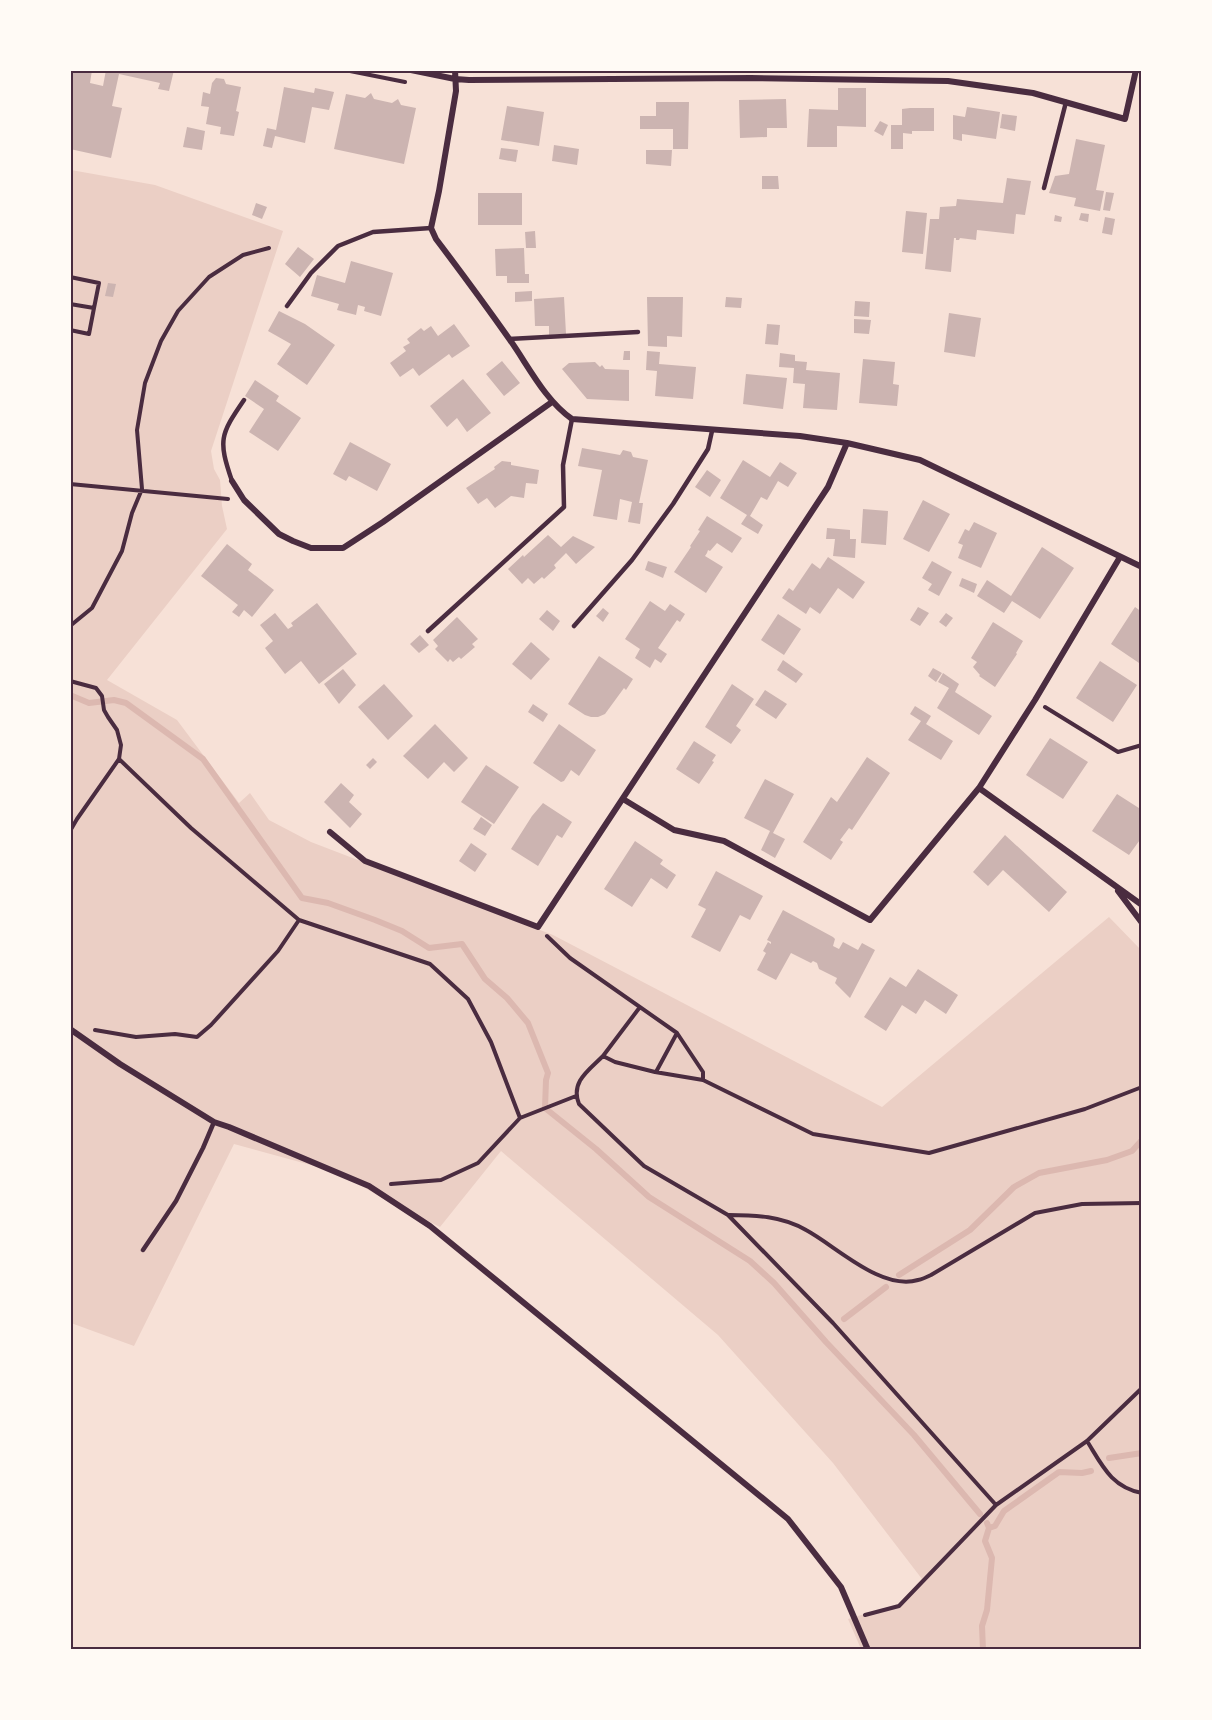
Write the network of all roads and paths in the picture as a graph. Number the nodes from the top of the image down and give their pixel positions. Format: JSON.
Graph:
{"nodes":[{"id":1,"x":411,"y":70,"type":"edge"},
{"id":2,"x":455,"y":70,"type":"edge"},
{"id":3,"x":1136,"y":70,"type":"edge"},
{"id":4,"x":455,"y":80,"type":"junction"},
{"id":5,"x":1066,"y":102,"type":"junction"},
{"id":6,"x":1044,"y":188,"type":"dead end"},
{"id":7,"x":431,"y":228,"type":"junction"},
{"id":8,"x":269,"y":248,"type":"dead end"},
{"id":9,"x":70,"y":278,"type":"edge"},
{"id":10,"x":70,"y":304,"type":"edge"},
{"id":11,"x":287,"y":306,"type":"dead end"},
{"id":12,"x":94,"y":308,"type":"junction"},
{"id":13,"x":70,"y":330,"type":"edge"},
{"id":14,"x":638,"y":332,"type":"dead end"},
{"id":15,"x":509,"y":339,"type":"junction"},
{"id":16,"x":244,"y":400,"type":"dead end"},
{"id":17,"x":552,"y":402,"type":"junction"},
{"id":18,"x":572,"y":419,"type":"junction"},
{"id":19,"x":712,"y":431,"type":"junction"},
{"id":20,"x":847,"y":443,"type":"junction"},
{"id":21,"x":232,"y":481,"type":"joint"},
{"id":22,"x":70,"y":484,"type":"edge"},
{"id":23,"x":142,"y":489,"type":"junction"},
{"id":24,"x":244,"y":500,"type":"junction"},
{"id":25,"x":1120,"y":557,"type":"junction"},
{"id":26,"x":1142,"y":567,"type":"edge"},
{"id":27,"x":70,"y":626,"type":"edge"},
{"id":28,"x":574,"y":626,"type":"dead end"},
{"id":29,"x":428,"y":631,"type":"dead end"},
{"id":30,"x":70,"y":681,"type":"edge"},
{"id":31,"x":1035,"y":700,"type":"junction"},
{"id":32,"x":1142,"y":745,"type":"edge"},
{"id":33,"x":119,"y":759,"type":"junction"},
{"id":34,"x":979,"y":788,"type":"junction"},
{"id":35,"x":622,"y":799,"type":"junction"},
{"id":36,"x":70,"y":831,"type":"edge"},
{"id":37,"x":330,"y":832,"type":"dead end"},
{"id":38,"x":1114,"y":886,"type":"junction"},
{"id":39,"x":1142,"y":905,"type":"edge"},
{"id":40,"x":299,"y":920,"type":"junction"},
{"id":41,"x":1142,"y":923,"type":"edge"},
{"id":42,"x":538,"y":927,"type":"junction"},
{"id":43,"x":640,"y":1007,"type":"junction"},
{"id":44,"x":70,"y":1029,"type":"edge"},
{"id":45,"x":92,"y":1029,"type":"dead end"},
{"id":46,"x":677,"y":1033,"type":"junction"},
{"id":47,"x":603,"y":1056,"type":"junction"},
{"id":48,"x":655,"y":1072,"type":"junction"},
{"id":49,"x":703,"y":1080,"type":"junction"},
{"id":50,"x":1142,"y":1087,"type":"edge"},
{"id":51,"x":576,"y":1096,"type":"junction"},
{"id":52,"x":520,"y":1118,"type":"junction"},
{"id":53,"x":214,"y":1122,"type":"junction"},
{"id":54,"x":369,"y":1186,"type":"junction"},
{"id":55,"x":1142,"y":1203,"type":"edge"},
{"id":56,"x":728,"y":1215,"type":"junction"},
{"id":57,"x":143,"y":1250,"type":"dead end"},
{"id":58,"x":1142,"y":1388,"type":"edge"},
{"id":59,"x":1087,"y":1441,"type":"junction"},
{"id":60,"x":1142,"y":1493,"type":"edge"},
{"id":61,"x":996,"y":1505,"type":"junction"},
{"id":62,"x":855,"y":1618,"type":"junction"},
{"id":63,"x":868,"y":1650,"type":"edge"}],
"edges":[{"from":1,"to":4,"type":"street"},
{"from":2,"to":4,"type":"street"},
{"from":3,"to":5,"type":"street"},
{"from":4,"to":5,"type":"street"},
{"from":4,"to":7,"type":"street"},
{"from":5,"to":6,"type":"lane"},
{"from":7,"to":11,"type":"lane"},
{"from":7,"to":15,"type":"street"},
{"from":8,"to":23,"type":"path"},
{"from":9,"to":12,"type":"path"},
{"from":10,"to":12,"type":"path"},
{"from":12,"to":13,"type":"path"},
{"from":14,"to":15,"type":"lane"},
{"from":15,"to":17,"type":"street"},
{"from":16,"to":21,"type":"lane"},
{"from":17,"to":18,"type":"street"},
{"from":17,"to":24,"type":"street"},
{"from":18,"to":19,"type":"street"},
{"from":18,"to":29,"type":"lane"},
{"from":19,"to":20,"type":"street"},
{"from":19,"to":28,"type":"lane"},
{"from":20,"to":25,"type":"street"},
{"from":20,"to":35,"type":"street"},
{"from":21,"to":24,"type":"street"},
{"from":22,"to":23,"type":"path"},
{"from":23,"to":24,"type":"path"},
{"from":23,"to":27,"type":"path"},
{"from":25,"to":26,"type":"street"},
{"from":25,"to":31,"type":"street"},
{"from":30,"to":33,"type":"path"},
{"from":31,"to":32,"type":"path"},
{"from":31,"to":34,"type":"street"},
{"from":33,"to":36,"type":"path"},
{"from":33,"to":40,"type":"path"},
{"from":34,"to":35,"type":"street"},
{"from":34,"to":38,"type":"street"},
{"from":35,"to":42,"type":"street"},
{"from":37,"to":42,"type":"street"},
{"from":38,"to":39,"type":"street"},
{"from":38,"to":41,"type":"street"},
{"from":40,"to":45,"type":"path"},
{"from":40,"to":52,"type":"path"},
{"from":42,"to":43,"type":"path"},
{"from":43,"to":46,"type":"path"},
{"from":43,"to":47,"type":"path"},
{"from":44,"to":53,"type":"street"},
{"from":46,"to":48,"type":"path"},
{"from":46,"to":49,"type":"path"},
{"from":47,"to":48,"type":"path"},
{"from":47,"to":51,"type":"path"},
{"from":48,"to":49,"type":"path"},
{"from":49,"to":50,"type":"path"},
{"from":51,"to":52,"type":"path"},
{"from":51,"to":56,"type":"path"},
{"from":52,"to":54,"type":"path"},
{"from":53,"to":54,"type":"street"},
{"from":53,"to":57,"type":"lane"},
{"from":54,"to":62,"type":"street"},
{"from":55,"to":56,"type":"path"},
{"from":56,"to":61,"type":"path"},
{"from":58,"to":59,"type":"path"},
{"from":59,"to":60,"type":"path"},
{"from":59,"to":61,"type":"path"},
{"from":61,"to":62,"type":"path"},
{"from":62,"to":63,"type":"street"}]}
